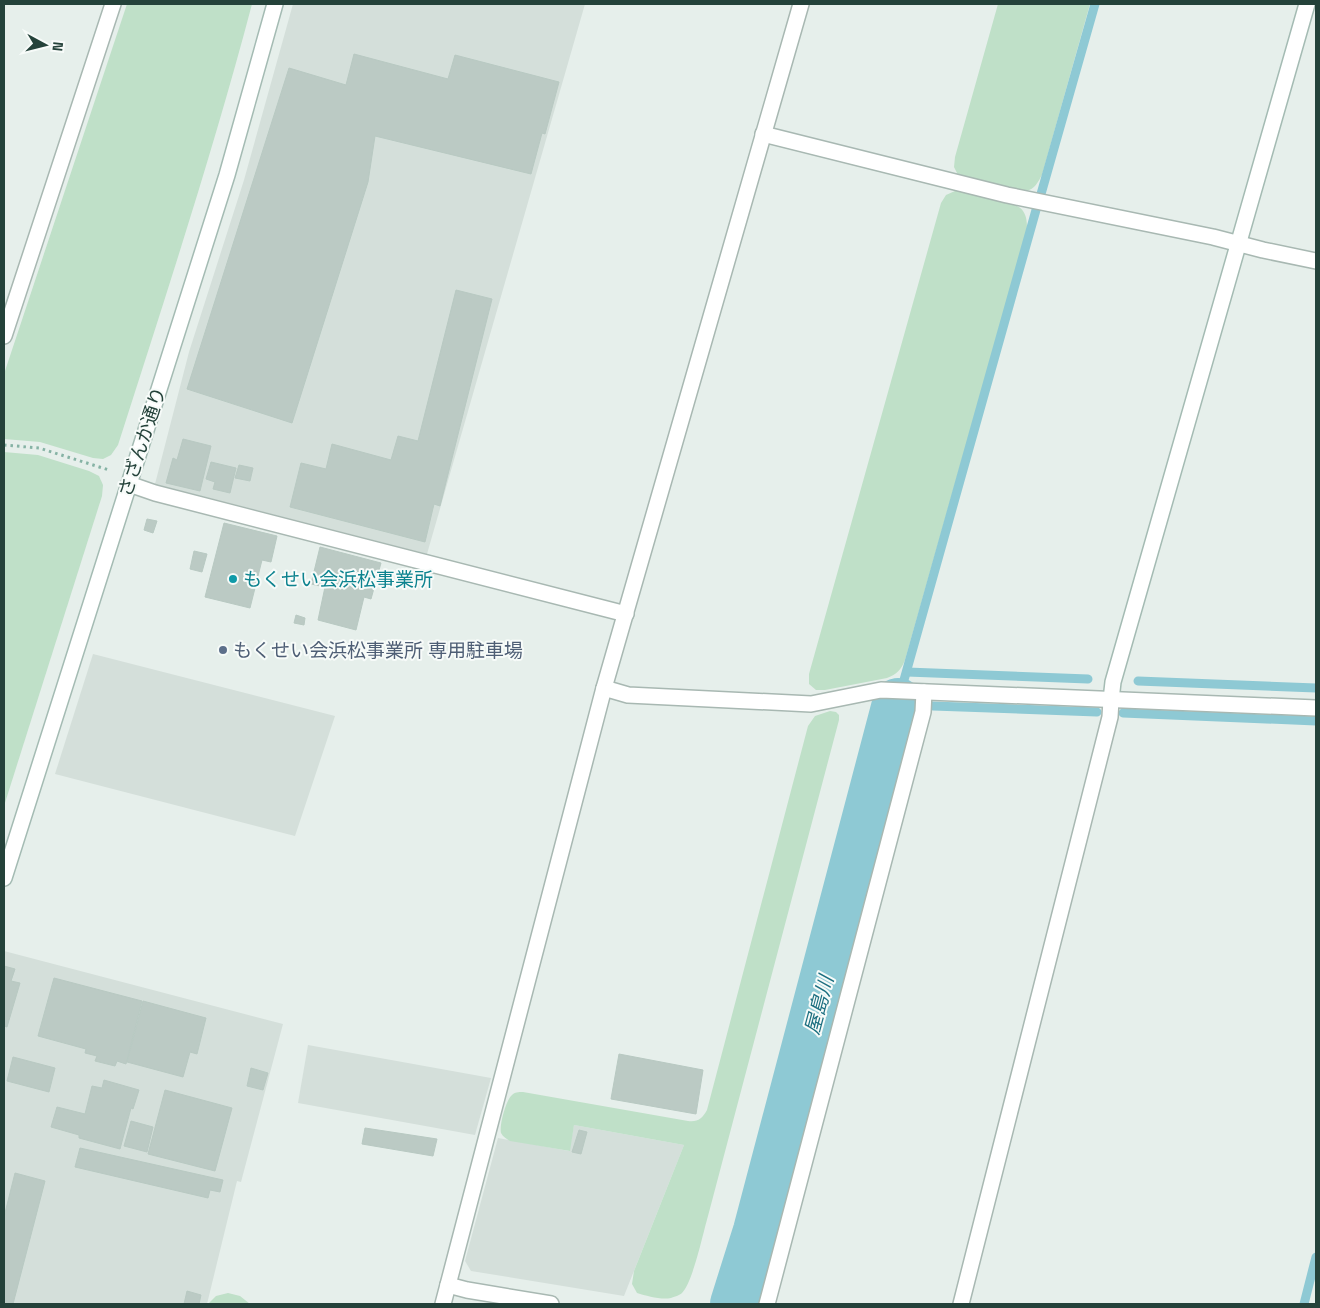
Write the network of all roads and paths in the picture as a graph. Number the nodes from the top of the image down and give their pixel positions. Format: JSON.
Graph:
{"nodes":[{"id":1,"x":113,"y":4,"type":"edge"},
{"id":2,"x":275,"y":4,"type":"edge"},
{"id":3,"x":801,"y":4,"type":"edge"},
{"id":4,"x":1307,"y":4,"type":"edge"},
{"id":5,"x":763,"y":134,"type":"junction"},
{"id":6,"x":1238,"y":243,"type":"junction"},
{"id":7,"x":1316,"y":261,"type":"edge"},
{"id":8,"x":4,"y":336,"type":"edge"},
{"id":9,"x":4,"y":445,"type":"edge"},
{"id":10,"x":108,"y":470,"type":"dead end"},
{"id":11,"x":129,"y":484,"type":"junction"},
{"id":12,"x":626,"y":614,"type":"junction"},
{"id":13,"x":604,"y":688,"type":"junction"},
{"id":14,"x":924,"y":692,"type":"junction"},
{"id":15,"x":1111,"y":700,"type":"junction"},
{"id":16,"x":1316,"y":708,"type":"edge"},
{"id":17,"x":4,"y":878,"type":"edge"},
{"id":18,"x":448,"y":1285,"type":"junction"},
{"id":19,"x":442,"y":1304,"type":"edge"},
{"id":20,"x":552,"y":1304,"type":"edge"},
{"id":21,"x":767,"y":1304,"type":"edge"},
{"id":22,"x":961,"y":1304,"type":"edge"}],
"edges":[{"from":1,"to":8,"type":"street"},
{"from":2,"to":11,"type":"street","name":"さざんか通り"},
{"from":3,"to":5,"type":"street"},
{"from":4,"to":6,"type":"street"},
{"from":5,"to":6,"type":"street"},
{"from":5,"to":12,"type":"street"},
{"from":6,"to":7,"type":"street"},
{"from":6,"to":15,"type":"street"},
{"from":9,"to":10,"type":"path"},
{"from":11,"to":12,"type":"street"},
{"from":11,"to":17,"type":"street","name":"さざんか通り"},
{"from":12,"to":13,"type":"street"},
{"from":13,"to":14,"type":"street"},
{"from":13,"to":18,"type":"street"},
{"from":14,"to":15,"type":"street"},
{"from":14,"to":21,"type":"street"},
{"from":15,"to":16,"type":"street"},
{"from":15,"to":22,"type":"street"},
{"from":18,"to":19,"type":"street"},
{"from":18,"to":20,"type":"street"}]}
